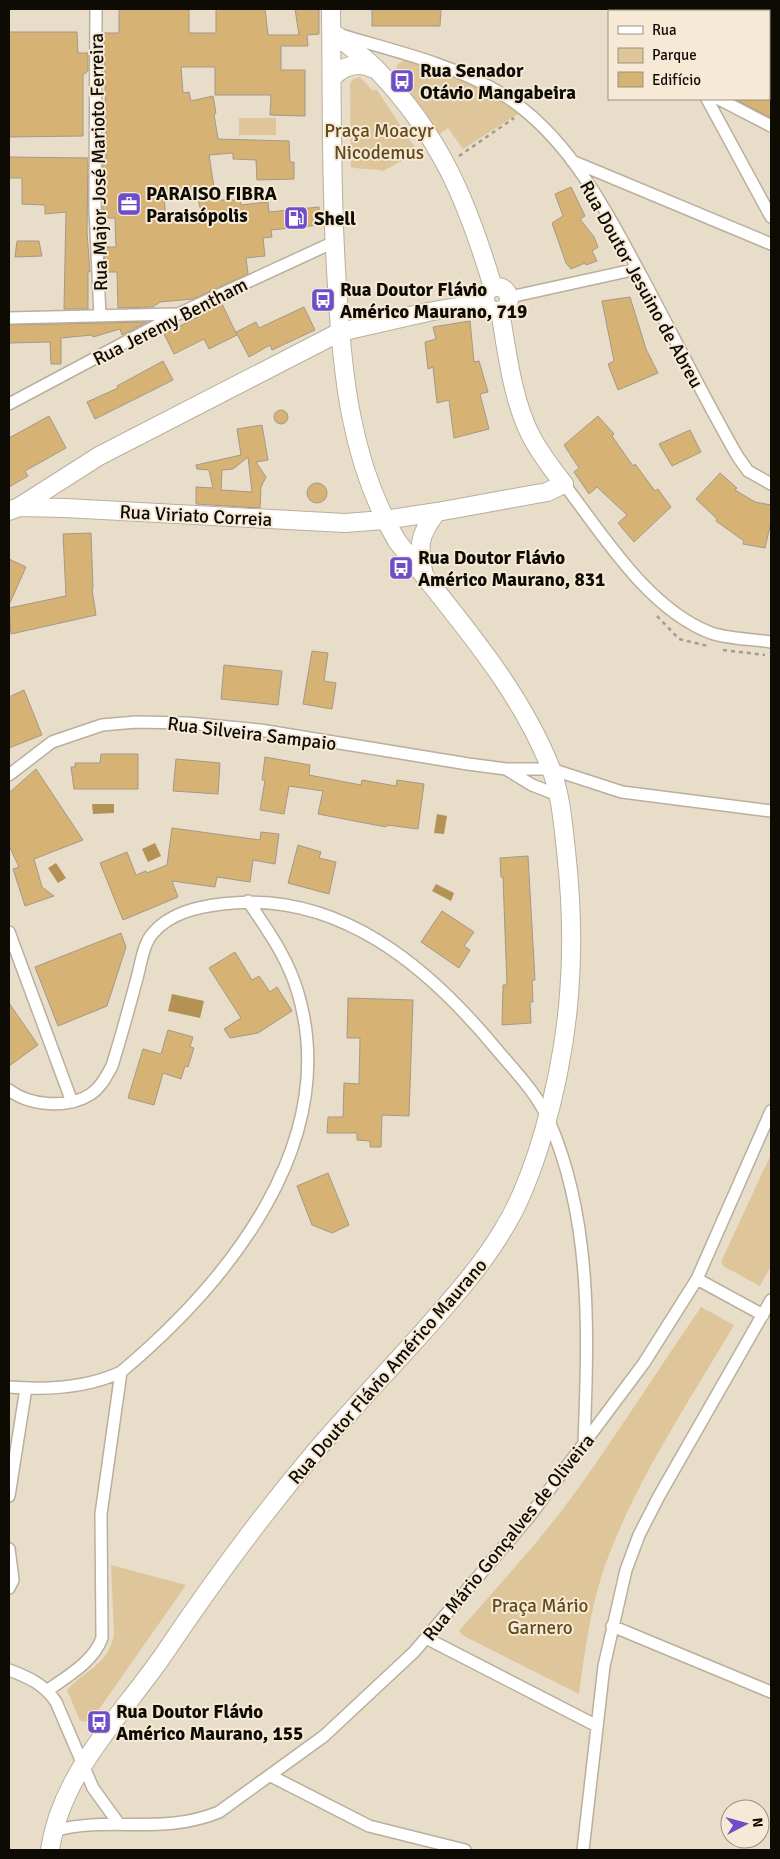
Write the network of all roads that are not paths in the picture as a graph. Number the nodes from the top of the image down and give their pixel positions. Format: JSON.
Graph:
{"nodes":[{"id":1,"x":96,"y":9,"type":"edge"},
{"id":2,"x":331,"y":9,"type":"edge"},
{"id":3,"x":332,"y":32,"type":"junction"},
{"id":4,"x":377,"y":70,"type":"junction"},
{"id":5,"x":332,"y":78,"type":"junction"},
{"id":6,"x":708,"y":100,"type":"edge"},
{"id":7,"x":721,"y":100,"type":"edge"},
{"id":8,"x":771,"y":126,"type":"edge"},
{"id":9,"x":572,"y":161,"type":"junction"},
{"id":10,"x":771,"y":217,"type":"edge"},
{"id":11,"x":334,"y":242,"type":"junction"},
{"id":12,"x":771,"y":244,"type":"edge"},
{"id":13,"x":637,"y":268,"type":"junction"},
{"id":14,"x":497,"y":299,"type":"junction"},
{"id":15,"x":178,"y":314,"type":"junction"},
{"id":16,"x":100,"y":316,"type":"junction"},
{"id":17,"x":9,"y":318,"type":"edge"},
{"id":18,"x":340,"y":332,"type":"junction"},
{"id":19,"x":9,"y":404,"type":"edge"},
{"id":20,"x":564,"y":484,"type":"junction"},
{"id":21,"x":771,"y":484,"type":"edge"},
{"id":22,"x":547,"y":492,"type":"junction"},
{"id":23,"x":580,"y":505,"type":"junction"},
{"id":24,"x":14,"y":509,"type":"edge"},
{"id":25,"x":437,"y":512,"type":"junction"},
{"id":26,"x":384,"y":520,"type":"junction"},
{"id":27,"x":424,"y":576,"type":"junction"},
{"id":28,"x":771,"y":642,"type":"edge"},
{"id":29,"x":506,"y":769,"type":"junction"},
{"id":30,"x":551,"y":770,"type":"junction"},
{"id":31,"x":9,"y":774,"type":"edge"},
{"id":32,"x":558,"y":795,"type":"junction"},
{"id":33,"x":771,"y":811,"type":"edge"},
{"id":34,"x":248,"y":901,"type":"junction"},
{"id":35,"x":9,"y":932,"type":"edge"},
{"id":36,"x":9,"y":1090,"type":"edge"},
{"id":37,"x":72,"y":1102,"type":"junction"},
{"id":38,"x":771,"y":1111,"type":"edge"},
{"id":39,"x":548,"y":1118,"type":"junction"},
{"id":40,"x":697,"y":1279,"type":"junction"},
{"id":41,"x":771,"y":1300,"type":"edge"},
{"id":42,"x":763,"y":1315,"type":"junction"},
{"id":43,"x":121,"y":1372,"type":"junction"},
{"id":44,"x":9,"y":1387,"type":"edge"},
{"id":45,"x":26,"y":1388,"type":"junction"},
{"id":46,"x":584,"y":1444,"type":"junction"},
{"id":47,"x":9,"y":1496,"type":"edge"},
{"id":48,"x":9,"y":1549,"type":"edge"},
{"id":49,"x":9,"y":1588,"type":"edge"},
{"id":50,"x":612,"y":1626,"type":"junction"},
{"id":51,"x":426,"y":1638,"type":"junction"},
{"id":52,"x":9,"y":1670,"type":"edge"},
{"id":53,"x":48,"y":1690,"type":"junction"},
{"id":54,"x":771,"y":1692,"type":"edge"},
{"id":55,"x":597,"y":1726,"type":"junction"},
{"id":56,"x":83,"y":1763,"type":"junction"},
{"id":57,"x":271,"y":1776,"type":"junction"},
{"id":58,"x":119,"y":1824,"type":"junction"},
{"id":59,"x":54,"y":1831,"type":"junction"},
{"id":60,"x":50,"y":1850,"type":"edge"},
{"id":61,"x":465,"y":1850,"type":"edge"},
{"id":62,"x":583,"y":1850,"type":"edge"}],
"edges":[{"from":1,"to":16,"type":"street","name":"Rua Major José Marioto Ferreira"},
{"from":2,"to":3,"type":"main road","name":"Rua Doutor Flávio Américo Maurano"},
{"from":3,"to":4,"type":"main road"},
{"from":3,"to":5,"type":"main road","name":"Rua Doutor Flávio Américo Maurano"},
{"from":3,"to":9,"type":"street","name":"Rua Doutor Jesuino de Abreu"},
{"from":4,"to":5,"type":"main road"},
{"from":4,"to":14,"type":"main road"},
{"from":5,"to":11,"type":"main road","name":"Rua Doutor Flávio Américo Maurano"},
{"from":6,"to":10,"type":"street"},
{"from":7,"to":8,"type":"street"},
{"from":9,"to":12,"type":"street"},
{"from":9,"to":13,"type":"street","name":"Rua Doutor Jesuino de Abreu"},
{"from":11,"to":15,"type":"street","name":"Rua Jeremy Bentham"},
{"from":11,"to":18,"type":"main road","name":"Rua Doutor Flávio Américo Maurano"},
{"from":13,"to":14,"type":"street"},
{"from":13,"to":21,"type":"street","name":"Rua Doutor Jesuino de Abreu"},
{"from":14,"to":18,"type":"main road"},
{"from":14,"to":20,"type":"main road"},
{"from":15,"to":16,"type":"street"},
{"from":15,"to":19,"type":"street","name":"Rua Jeremy Bentham"},
{"from":16,"to":17,"type":"street"},
{"from":18,"to":24,"type":"main road"},
{"from":18,"to":26,"type":"main road","name":"Rua Doutor Flávio Américo Maurano"},
{"from":20,"to":22,"type":"main road","name":"Rua Viriato Correia"},
{"from":20,"to":23,"type":"street"},
{"from":22,"to":23,"type":"street"},
{"from":22,"to":25,"type":"main road","name":"Rua Viriato Correia"},
{"from":23,"to":28,"type":"street"},
{"from":24,"to":26,"type":"main road","name":"Rua Viriato Correia"},
{"from":25,"to":26,"type":"main road","name":"Rua Viriato Correia"},
{"from":25,"to":27,"type":"main road","name":"Rua Doutor Flávio Américo Maurano"},
{"from":26,"to":27,"type":"main road","name":"Rua Doutor Flávio Américo Maurano"},
{"from":27,"to":30,"type":"main road","name":"Rua Doutor Flávio Américo Maurano"},
{"from":29,"to":30,"type":"street","name":"Rua Silveira Sampaio"},
{"from":29,"to":31,"type":"street","name":"Rua Silveira Sampaio"},
{"from":29,"to":32,"type":"street","name":"Rua Silveira Sampaio"},
{"from":30,"to":32,"type":"main road","name":"Rua Doutor Flávio Américo Maurano"},
{"from":30,"to":33,"type":"street","name":"Rua Silveira Sampaio"},
{"from":32,"to":39,"type":"main road","name":"Rua Doutor Flávio Américo Maurano"},
{"from":34,"to":37,"type":"street"},
{"from":34,"to":39,"type":"street"},
{"from":34,"to":43,"type":"street"},
{"from":35,"to":37,"type":"street"},
{"from":36,"to":37,"type":"street"},
{"from":38,"to":40,"type":"street","name":"Rua Mário Gonçalves de Oliveira"},
{"from":39,"to":46,"type":"street"},
{"from":39,"to":56,"type":"main road","name":"Rua Doutor Flávio Américo Maurano"},
{"from":40,"to":42,"type":"street"},
{"from":40,"to":46,"type":"street","name":"Rua Mário Gonçalves de Oliveira"},
{"from":41,"to":42,"type":"street"},
{"from":42,"to":50,"type":"street"},
{"from":43,"to":45,"type":"street"},
{"from":43,"to":53,"type":"street"},
{"from":44,"to":45,"type":"street"},
{"from":45,"to":47,"type":"street"},
{"from":46,"to":51,"type":"street","name":"Rua Mário Gonçalves de Oliveira"},
{"from":48,"to":49,"type":"street"},
{"from":50,"to":54,"type":"street"},
{"from":50,"to":55,"type":"street"},
{"from":51,"to":55,"type":"street"},
{"from":51,"to":57,"type":"street","name":"Rua Mário Gonçalves de Oliveira"},
{"from":52,"to":53,"type":"street"},
{"from":53,"to":56,"type":"street"},
{"from":55,"to":62,"type":"street"},
{"from":56,"to":58,"type":"street"},
{"from":56,"to":59,"type":"main road","name":"Rua Doutor Flávio Américo Maurano"},
{"from":57,"to":58,"type":"street","name":"Rua Mário Gonçalves de Oliveira"},
{"from":57,"to":61,"type":"street"},
{"from":58,"to":59,"type":"street","name":"Rua Mário Gonçalves de Oliveira"},
{"from":59,"to":60,"type":"main road","name":"Rua Doutor Flávio Américo Maurano"}]}
